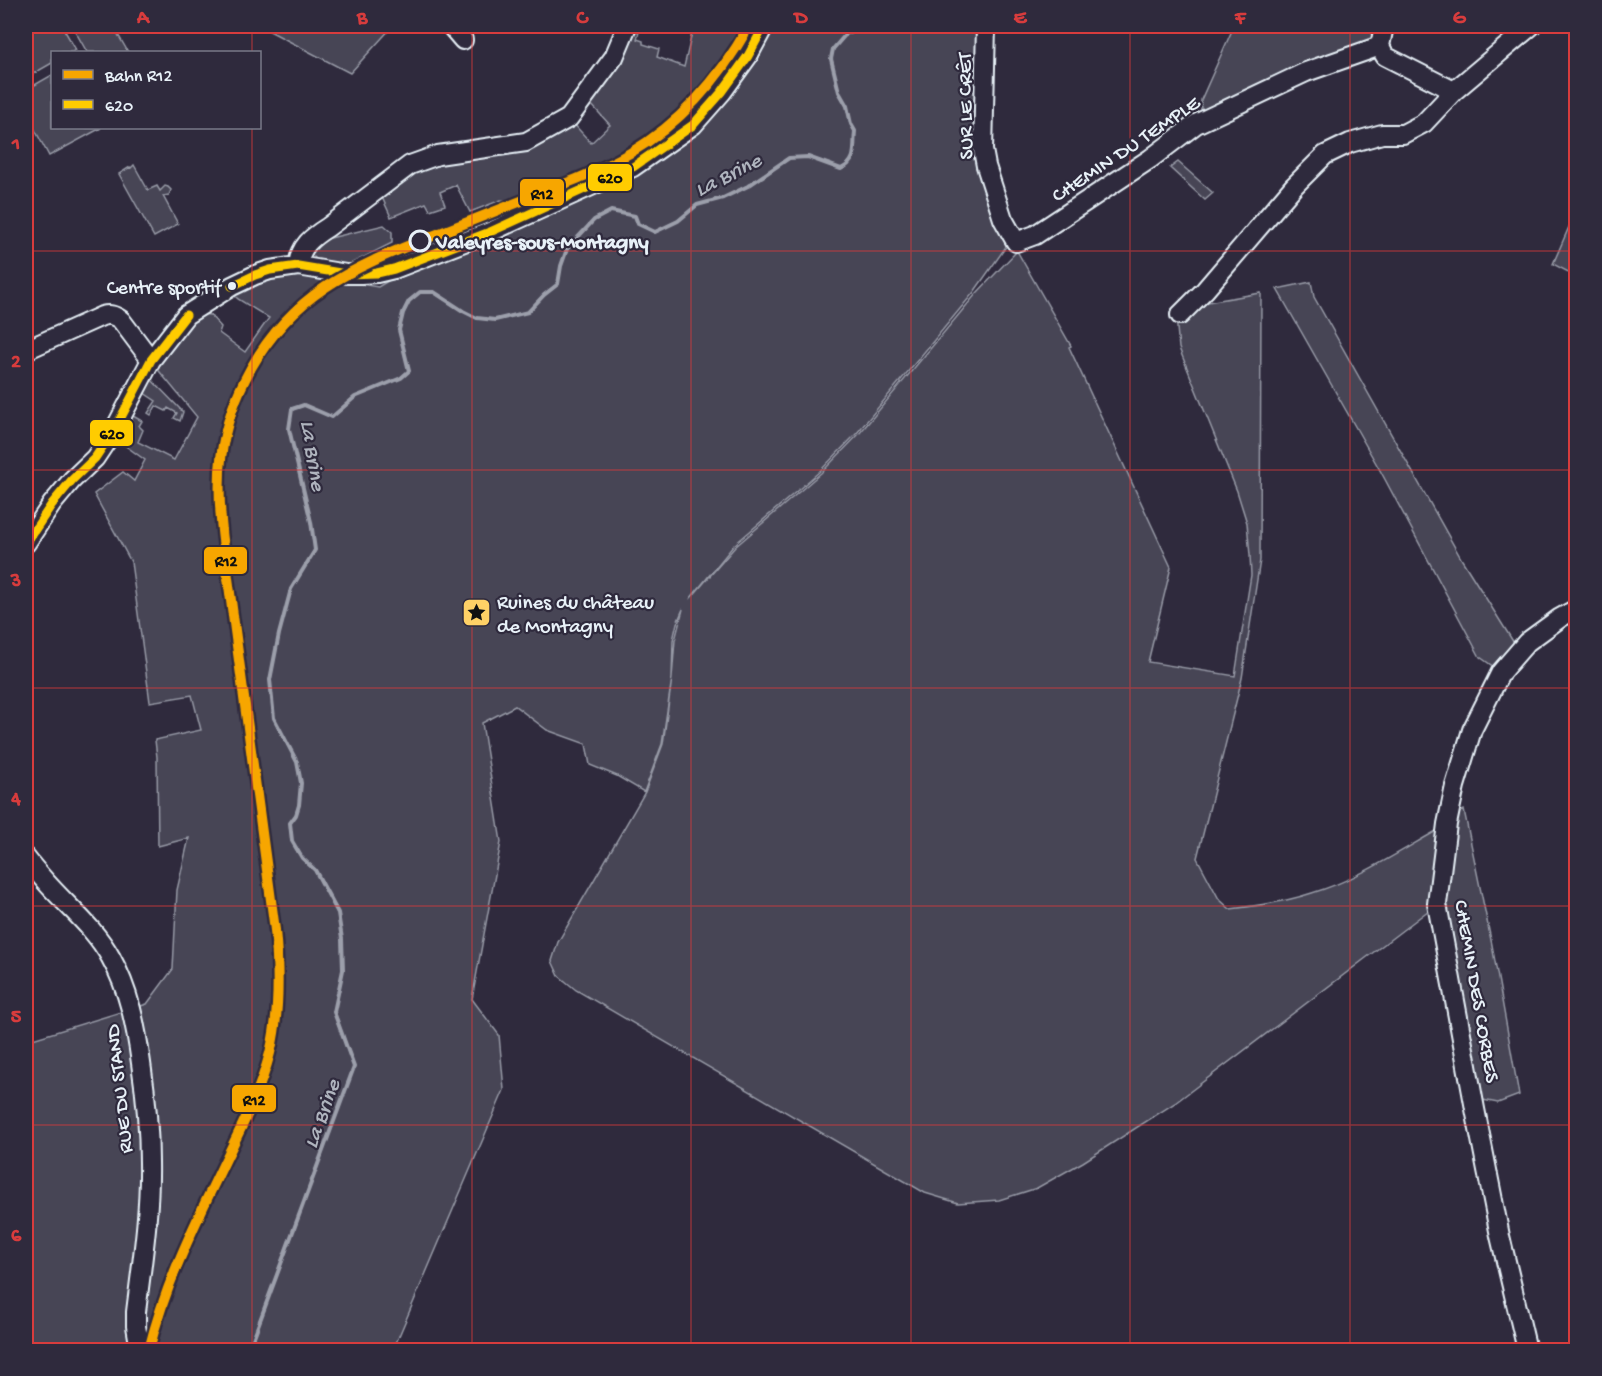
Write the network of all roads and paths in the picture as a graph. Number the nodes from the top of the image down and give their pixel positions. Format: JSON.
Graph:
{"nodes":[{"id":1,"x":451,"y":26,"type":"edge"},
{"id":2,"x":627,"y":26,"type":"edge"},
{"id":3,"x":764,"y":26,"type":"edge"},
{"id":4,"x":987,"y":26,"type":"edge"},
{"id":5,"x":1384,"y":26,"type":"edge"},
{"id":6,"x":1531,"y":26,"type":"edge"},
{"id":7,"x":463,"y":40,"type":"dead end"},
{"id":8,"x":1380,"y":46,"type":"junction"},
{"id":9,"x":1454,"y":91,"type":"junction"},
{"id":10,"x":1016,"y":242,"type":"joint"},
{"id":11,"x":298,"y":266,"type":"junction"},
{"id":12,"x":1180,"y":315,"type":"dead end"},
{"id":13,"x":26,"y":350,"type":"edge"},
{"id":14,"x":151,"y":360,"type":"junction"},
{"id":15,"x":26,"y":543,"type":"edge"},
{"id":16,"x":1576,"y":609,"type":"edge"},
{"id":17,"x":26,"y":858,"type":"edge"},
{"id":18,"x":140,"y":1350,"type":"edge"},
{"id":19,"x":1527,"y":1350,"type":"edge"}],
"edges":[{"from":1,"to":7,"type":"street"},
{"from":2,"to":11,"type":"street"},
{"from":3,"to":11,"type":"street"},
{"from":4,"to":10,"type":"street","name":"SUR LE CRÊT"},
{"from":5,"to":8,"type":"street"},
{"from":6,"to":9,"type":"street"},
{"from":8,"to":9,"type":"street"},
{"from":8,"to":10,"type":"street","name":"CHEMIN DU TEMPLE"},
{"from":9,"to":12,"type":"street"},
{"from":11,"to":14,"type":"street"},
{"from":13,"to":14,"type":"street"},
{"from":14,"to":15,"type":"street"},
{"from":16,"to":19,"type":"street","name":"CHEMIN DES CORBES"},
{"from":17,"to":18,"type":"street","name":"RUE DU STAND"}]}
